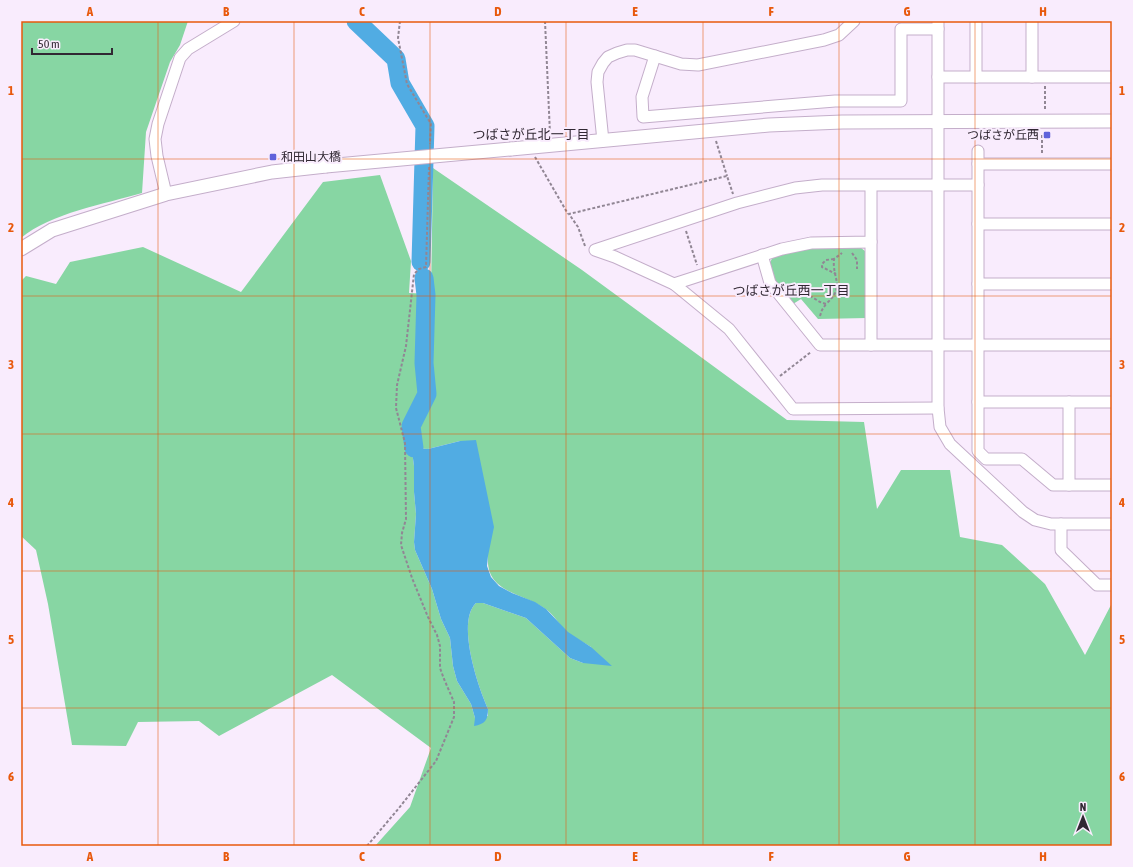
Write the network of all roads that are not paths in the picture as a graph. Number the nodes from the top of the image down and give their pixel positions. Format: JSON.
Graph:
{"nodes":[{"id":1,"x":234,"y":21,"type":"edge"},
{"id":2,"x":854,"y":21,"type":"edge"},
{"id":3,"x":976,"y":21,"type":"edge"},
{"id":4,"x":1032,"y":21,"type":"edge"},
{"id":5,"x":938,"y":25,"type":"edge"},
{"id":6,"x":655,"y":56,"type":"junction"},
{"id":7,"x":938,"y":77,"type":"junction"},
{"id":8,"x":976,"y":77,"type":"junction"},
{"id":9,"x":1032,"y":77,"type":"junction"},
{"id":10,"x":1112,"y":78,"type":"edge"},
{"id":11,"x":938,"y":121,"type":"junction"},
{"id":12,"x":1112,"y":121,"type":"edge"},
{"id":13,"x":603,"y":141,"type":"junction"},
{"id":14,"x":978,"y":151,"type":"dead end"},
{"id":15,"x":978,"y":164,"type":"junction"},
{"id":16,"x":1112,"y":164,"type":"edge"},
{"id":17,"x":871,"y":185,"type":"junction"},
{"id":18,"x":938,"y":185,"type":"junction"},
{"id":19,"x":978,"y":185,"type":"junction"},
{"id":20,"x":166,"y":194,"type":"junction"},
{"id":21,"x":978,"y":224,"type":"junction"},
{"id":22,"x":1112,"y":224,"type":"edge"},
{"id":23,"x":871,"y":242,"type":"junction"},
{"id":24,"x":21,"y":248,"type":"edge"},
{"id":25,"x":762,"y":255,"type":"junction"},
{"id":26,"x":674,"y":284,"type":"junction"},
{"id":27,"x":978,"y":284,"type":"junction"},
{"id":28,"x":1112,"y":284,"type":"edge"},
{"id":29,"x":871,"y":345,"type":"junction"},
{"id":30,"x":938,"y":345,"type":"junction"},
{"id":31,"x":978,"y":345,"type":"junction"},
{"id":32,"x":1112,"y":345,"type":"edge"},
{"id":33,"x":978,"y":402,"type":"junction"},
{"id":34,"x":1069,"y":402,"type":"junction"},
{"id":35,"x":1112,"y":402,"type":"edge"},
{"id":36,"x":938,"y":408,"type":"junction"},
{"id":37,"x":1069,"y":485,"type":"junction"},
{"id":38,"x":1112,"y":485,"type":"edge"},
{"id":39,"x":1061,"y":524,"type":"junction"},
{"id":40,"x":1112,"y":524,"type":"edge"},
{"id":41,"x":1112,"y":585,"type":"edge"}],
"edges":[{"from":1,"to":20,"type":"street"},
{"from":2,"to":6,"type":"street"},
{"from":3,"to":8,"type":"street"},
{"from":4,"to":9,"type":"street"},
{"from":5,"to":6,"type":"street"},
{"from":5,"to":7,"type":"street"},
{"from":6,"to":13,"type":"street"},
{"from":7,"to":8,"type":"street"},
{"from":7,"to":11,"type":"street"},
{"from":8,"to":9,"type":"street"},
{"from":9,"to":10,"type":"street"},
{"from":11,"to":12,"type":"street"},
{"from":11,"to":13,"type":"street"},
{"from":11,"to":18,"type":"street"},
{"from":13,"to":20,"type":"street","bridge":true},
{"from":14,"to":15,"type":"street"},
{"from":15,"to":16,"type":"street"},
{"from":15,"to":19,"type":"street"},
{"from":17,"to":18,"type":"street"},
{"from":17,"to":23,"type":"street"},
{"from":17,"to":26,"type":"street"},
{"from":18,"to":19,"type":"street"},
{"from":18,"to":30,"type":"street"},
{"from":19,"to":21,"type":"street"},
{"from":20,"to":24,"type":"street"},
{"from":21,"to":22,"type":"street"},
{"from":21,"to":27,"type":"street"},
{"from":23,"to":25,"type":"street"},
{"from":23,"to":29,"type":"street"},
{"from":25,"to":26,"type":"street"},
{"from":25,"to":29,"type":"street"},
{"from":26,"to":36,"type":"street"},
{"from":27,"to":28,"type":"street"},
{"from":27,"to":31,"type":"street"},
{"from":29,"to":30,"type":"street"},
{"from":30,"to":31,"type":"street"},
{"from":30,"to":36,"type":"street"},
{"from":31,"to":32,"type":"street"},
{"from":31,"to":33,"type":"street"},
{"from":33,"to":34,"type":"street"},
{"from":33,"to":37,"type":"street"},
{"from":34,"to":35,"type":"street"},
{"from":34,"to":37,"type":"street"},
{"from":36,"to":39,"type":"street"},
{"from":37,"to":38,"type":"street"},
{"from":39,"to":40,"type":"street"},
{"from":39,"to":41,"type":"street"}]}
